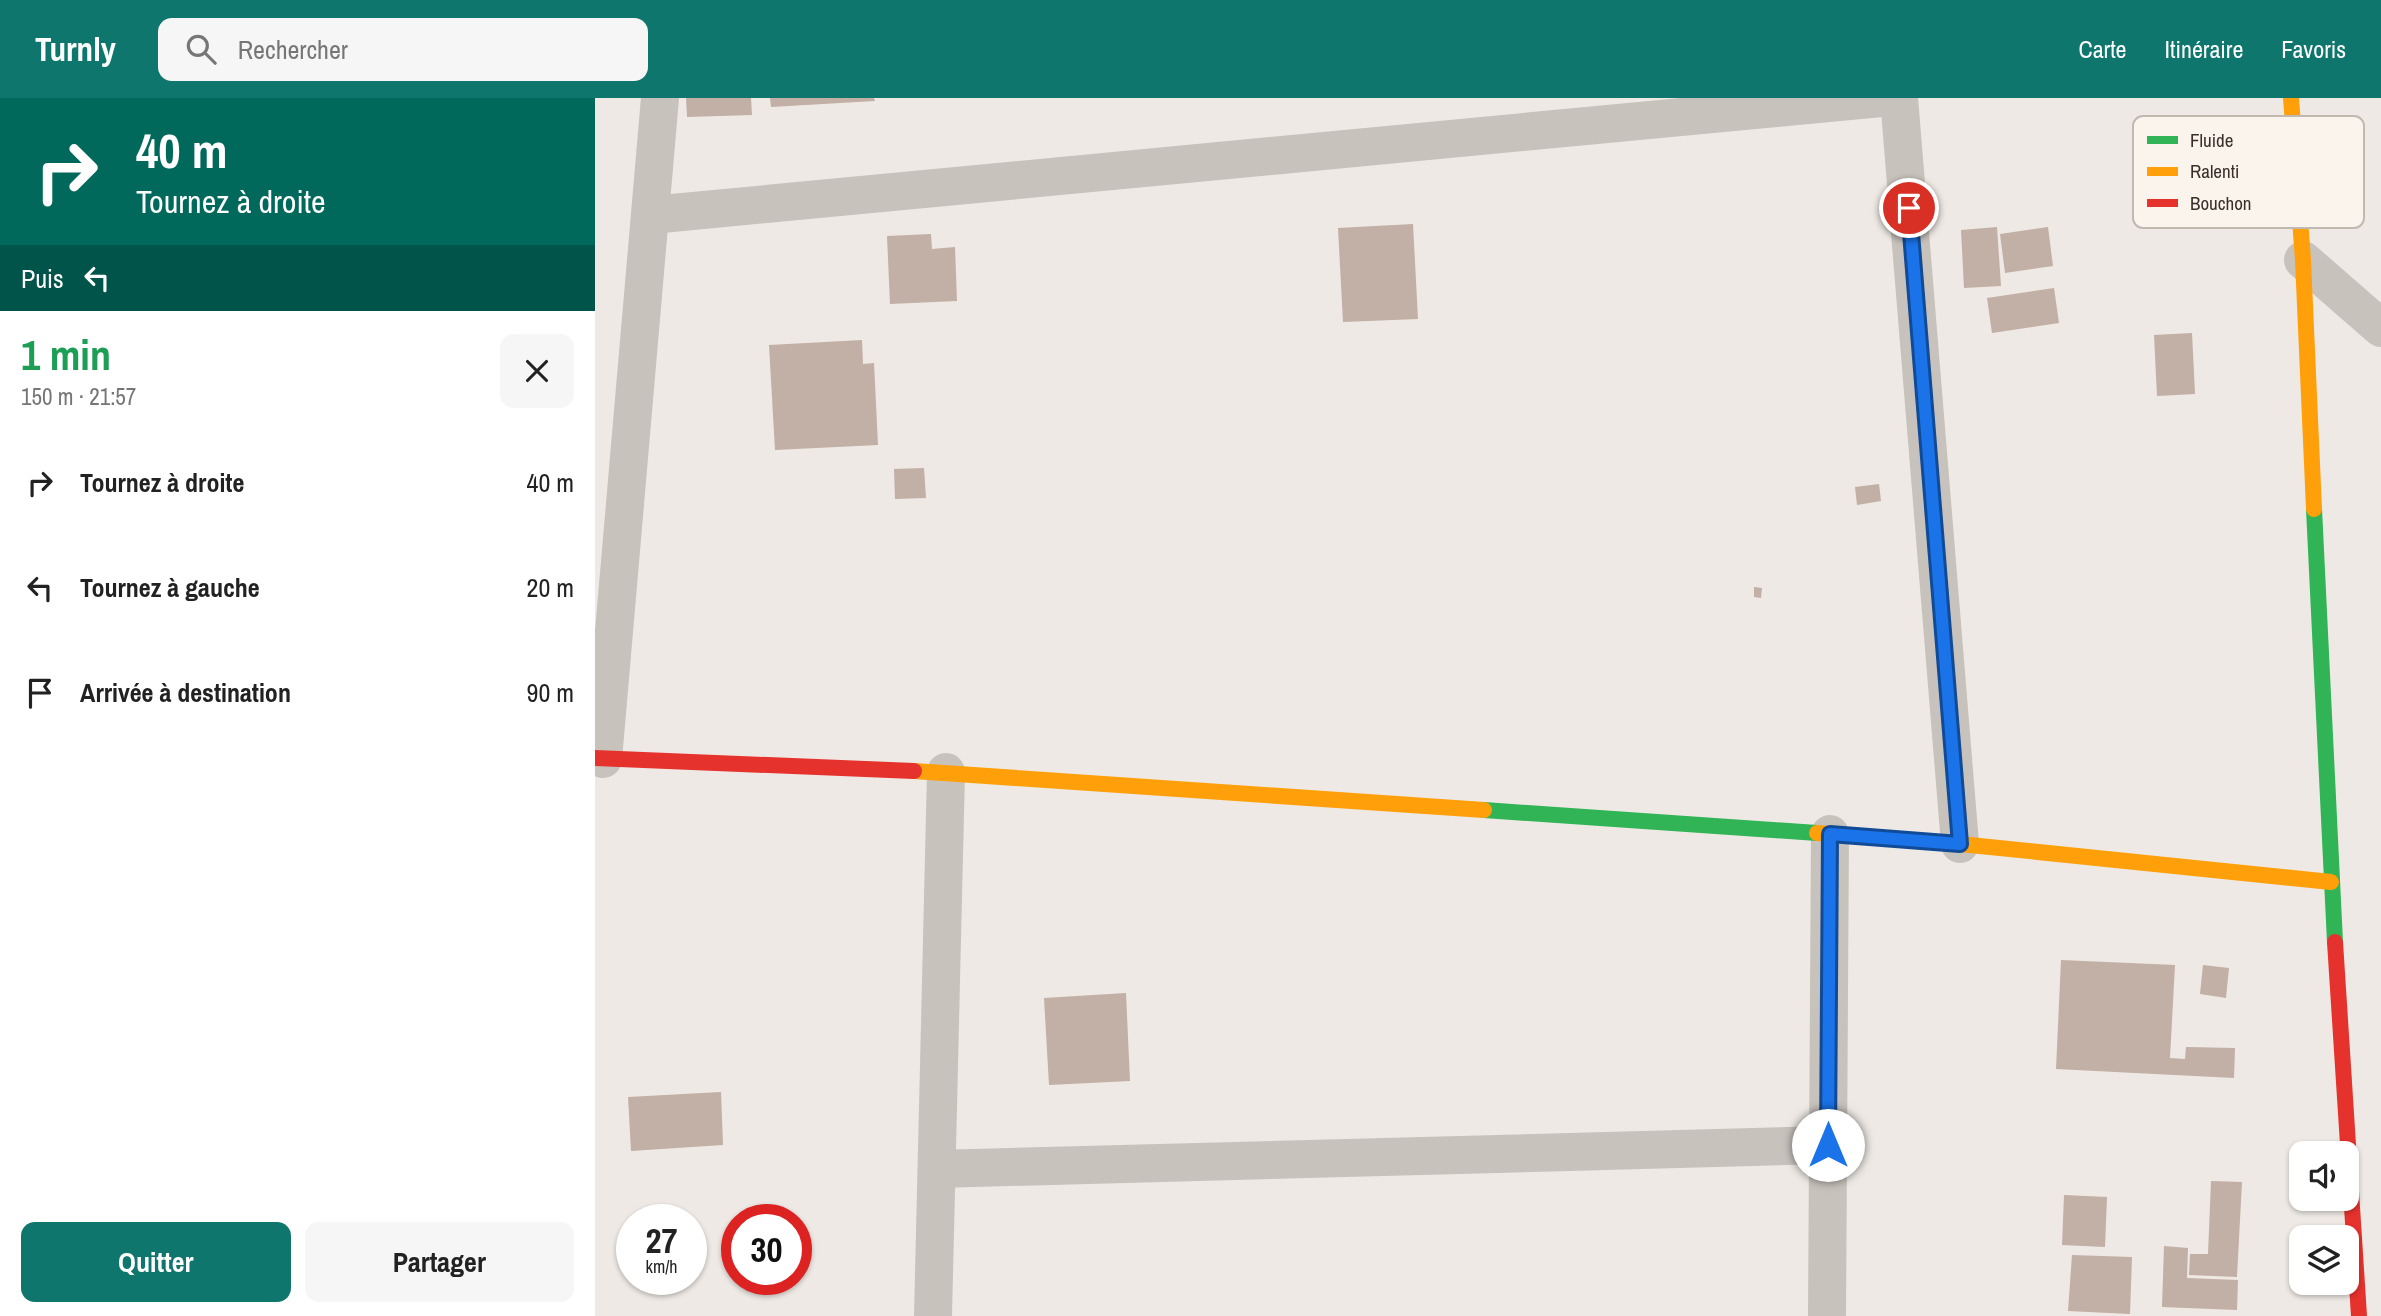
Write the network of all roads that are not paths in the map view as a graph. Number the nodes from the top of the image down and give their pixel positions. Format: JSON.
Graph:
{"nodes":[{"id":1,"x":660,"y":98,"type":"edge"},
{"id":2,"x":1881,"y":98,"type":"edge"},
{"id":3,"x":1899,"y":98,"type":"edge"},
{"id":4,"x":2291,"y":98,"type":"edge"},
{"id":5,"x":2292,"y":116,"type":"edge"},
{"id":6,"x":651,"y":215,"type":"junction"},
{"id":7,"x":2301,"y":228,"type":"edge"},
{"id":8,"x":2303,"y":260,"type":"junction"},
{"id":9,"x":2381,"y":328,"type":"edge"},
{"id":10,"x":599,"y":759,"type":"edge"},
{"id":11,"x":946,"y":772,"type":"junction"},
{"id":12,"x":1830,"y":834,"type":"junction"},
{"id":13,"x":1960,"y":844,"type":"junction"},
{"id":14,"x":2331,"y":882,"type":"junction"},
{"id":15,"x":1828,"y":1145,"type":"junction"},
{"id":16,"x":937,"y":1169,"type":"junction"},
{"id":17,"x":933,"y":1316,"type":"edge"},
{"id":18,"x":1827,"y":1316,"type":"edge"},
{"id":19,"x":2359,"y":1316,"type":"edge"}],
"edges":[{"from":1,"to":6,"type":"street"},
{"from":2,"to":6,"type":"street"},
{"from":3,"to":13,"type":"street"},
{"from":4,"to":5,"type":"street"},
{"from":6,"to":10,"type":"street"},
{"from":7,"to":8,"type":"street"},
{"from":8,"to":9,"type":"street"},
{"from":8,"to":14,"type":"street"},
{"from":10,"to":11,"type":"street"},
{"from":11,"to":12,"type":"street"},
{"from":11,"to":16,"type":"street"},
{"from":12,"to":13,"type":"street"},
{"from":12,"to":15,"type":"street"},
{"from":13,"to":14,"type":"street"},
{"from":14,"to":19,"type":"street"},
{"from":15,"to":16,"type":"street"},
{"from":15,"to":18,"type":"street"},
{"from":16,"to":17,"type":"street"}]}
